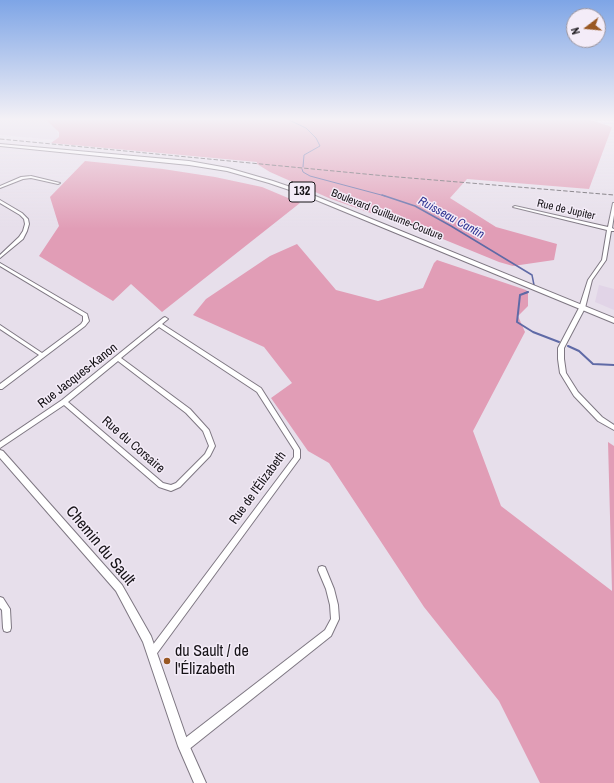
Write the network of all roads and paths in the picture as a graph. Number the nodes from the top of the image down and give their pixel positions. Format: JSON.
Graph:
{"nodes":[{"id":1,"x":121,"y":157,"type":"edge"},
{"id":2,"x":58,"y":183,"type":"dead end"},
{"id":3,"x":0,"y":187,"type":"edge"},
{"id":4,"x":0,"y":201,"type":"edge"},
{"id":5,"x":614,"y":204,"type":"edge"},
{"id":6,"x":515,"y":207,"type":"dead end"},
{"id":7,"x":611,"y":229,"type":"edge"},
{"id":8,"x":0,"y":257,"type":"edge"},
{"id":9,"x":0,"y":264,"type":"edge"},
{"id":10,"x":582,"y":308,"type":"junction"},
{"id":11,"x":165,"y":319,"type":"dead end"},
{"id":12,"x":614,"y":321,"type":"edge"},
{"id":13,"x":159,"y":324,"type":"junction"},
{"id":14,"x":0,"y":326,"type":"edge"},
{"id":15,"x":42,"y":355,"type":"junction"},
{"id":16,"x":119,"y":359,"type":"junction"},
{"id":17,"x":0,"y":387,"type":"edge"},
{"id":18,"x":64,"y":402,"type":"junction"},
{"id":19,"x":614,"y":428,"type":"edge"},
{"id":20,"x":0,"y":445,"type":"edge"},
{"id":21,"x":0,"y":452,"type":"edge"},
{"id":22,"x":322,"y":570,"type":"dead end"},
{"id":23,"x":0,"y":601,"type":"edge"},
{"id":24,"x":7,"y":628,"type":"dead end"},
{"id":25,"x":152,"y":653,"type":"junction"},
{"id":26,"x":184,"y":746,"type":"junction"},
{"id":27,"x":200,"y":783,"type":"edge"}],
"edges":[{"from":1,"to":10,"type":"main road","name":"Boulevard Guillaume-Couture","number":"132"},
{"from":2,"to":3,"type":"street"},
{"from":4,"to":8,"type":"street"},
{"from":5,"to":7,"type":"street"},
{"from":6,"to":7,"type":"street","name":"Rue de Jupiter"},
{"from":7,"to":10,"type":"street"},
{"from":9,"to":15,"type":"street"},
{"from":10,"to":12,"type":"main road","name":"Boulevard Guillaume-Couture","number":"132"},
{"from":10,"to":19,"type":"street"},
{"from":11,"to":13,"type":"street","name":"Rue Jacques-Kanon"},
{"from":13,"to":16,"type":"street","name":"Rue Jacques-Kanon"},
{"from":13,"to":25,"type":"street","name":"Rue de l'Élizabeth"},
{"from":14,"to":15,"type":"street"},
{"from":15,"to":17,"type":"street"},
{"from":16,"to":18,"type":"street","name":"Rue Jacques-Kanon"},
{"from":16,"to":18,"type":"street","name":"Rue du Corsaire"},
{"from":18,"to":20,"type":"street","name":"Rue Jacques-Kanon"},
{"from":21,"to":25,"type":"street","name":"Chemin du Sault"},
{"from":22,"to":26,"type":"street"},
{"from":23,"to":24,"type":"street"},
{"from":25,"to":26,"type":"street","name":"Chemin du Sault"},
{"from":26,"to":27,"type":"street","name":"Chemin du Sault"}]}
